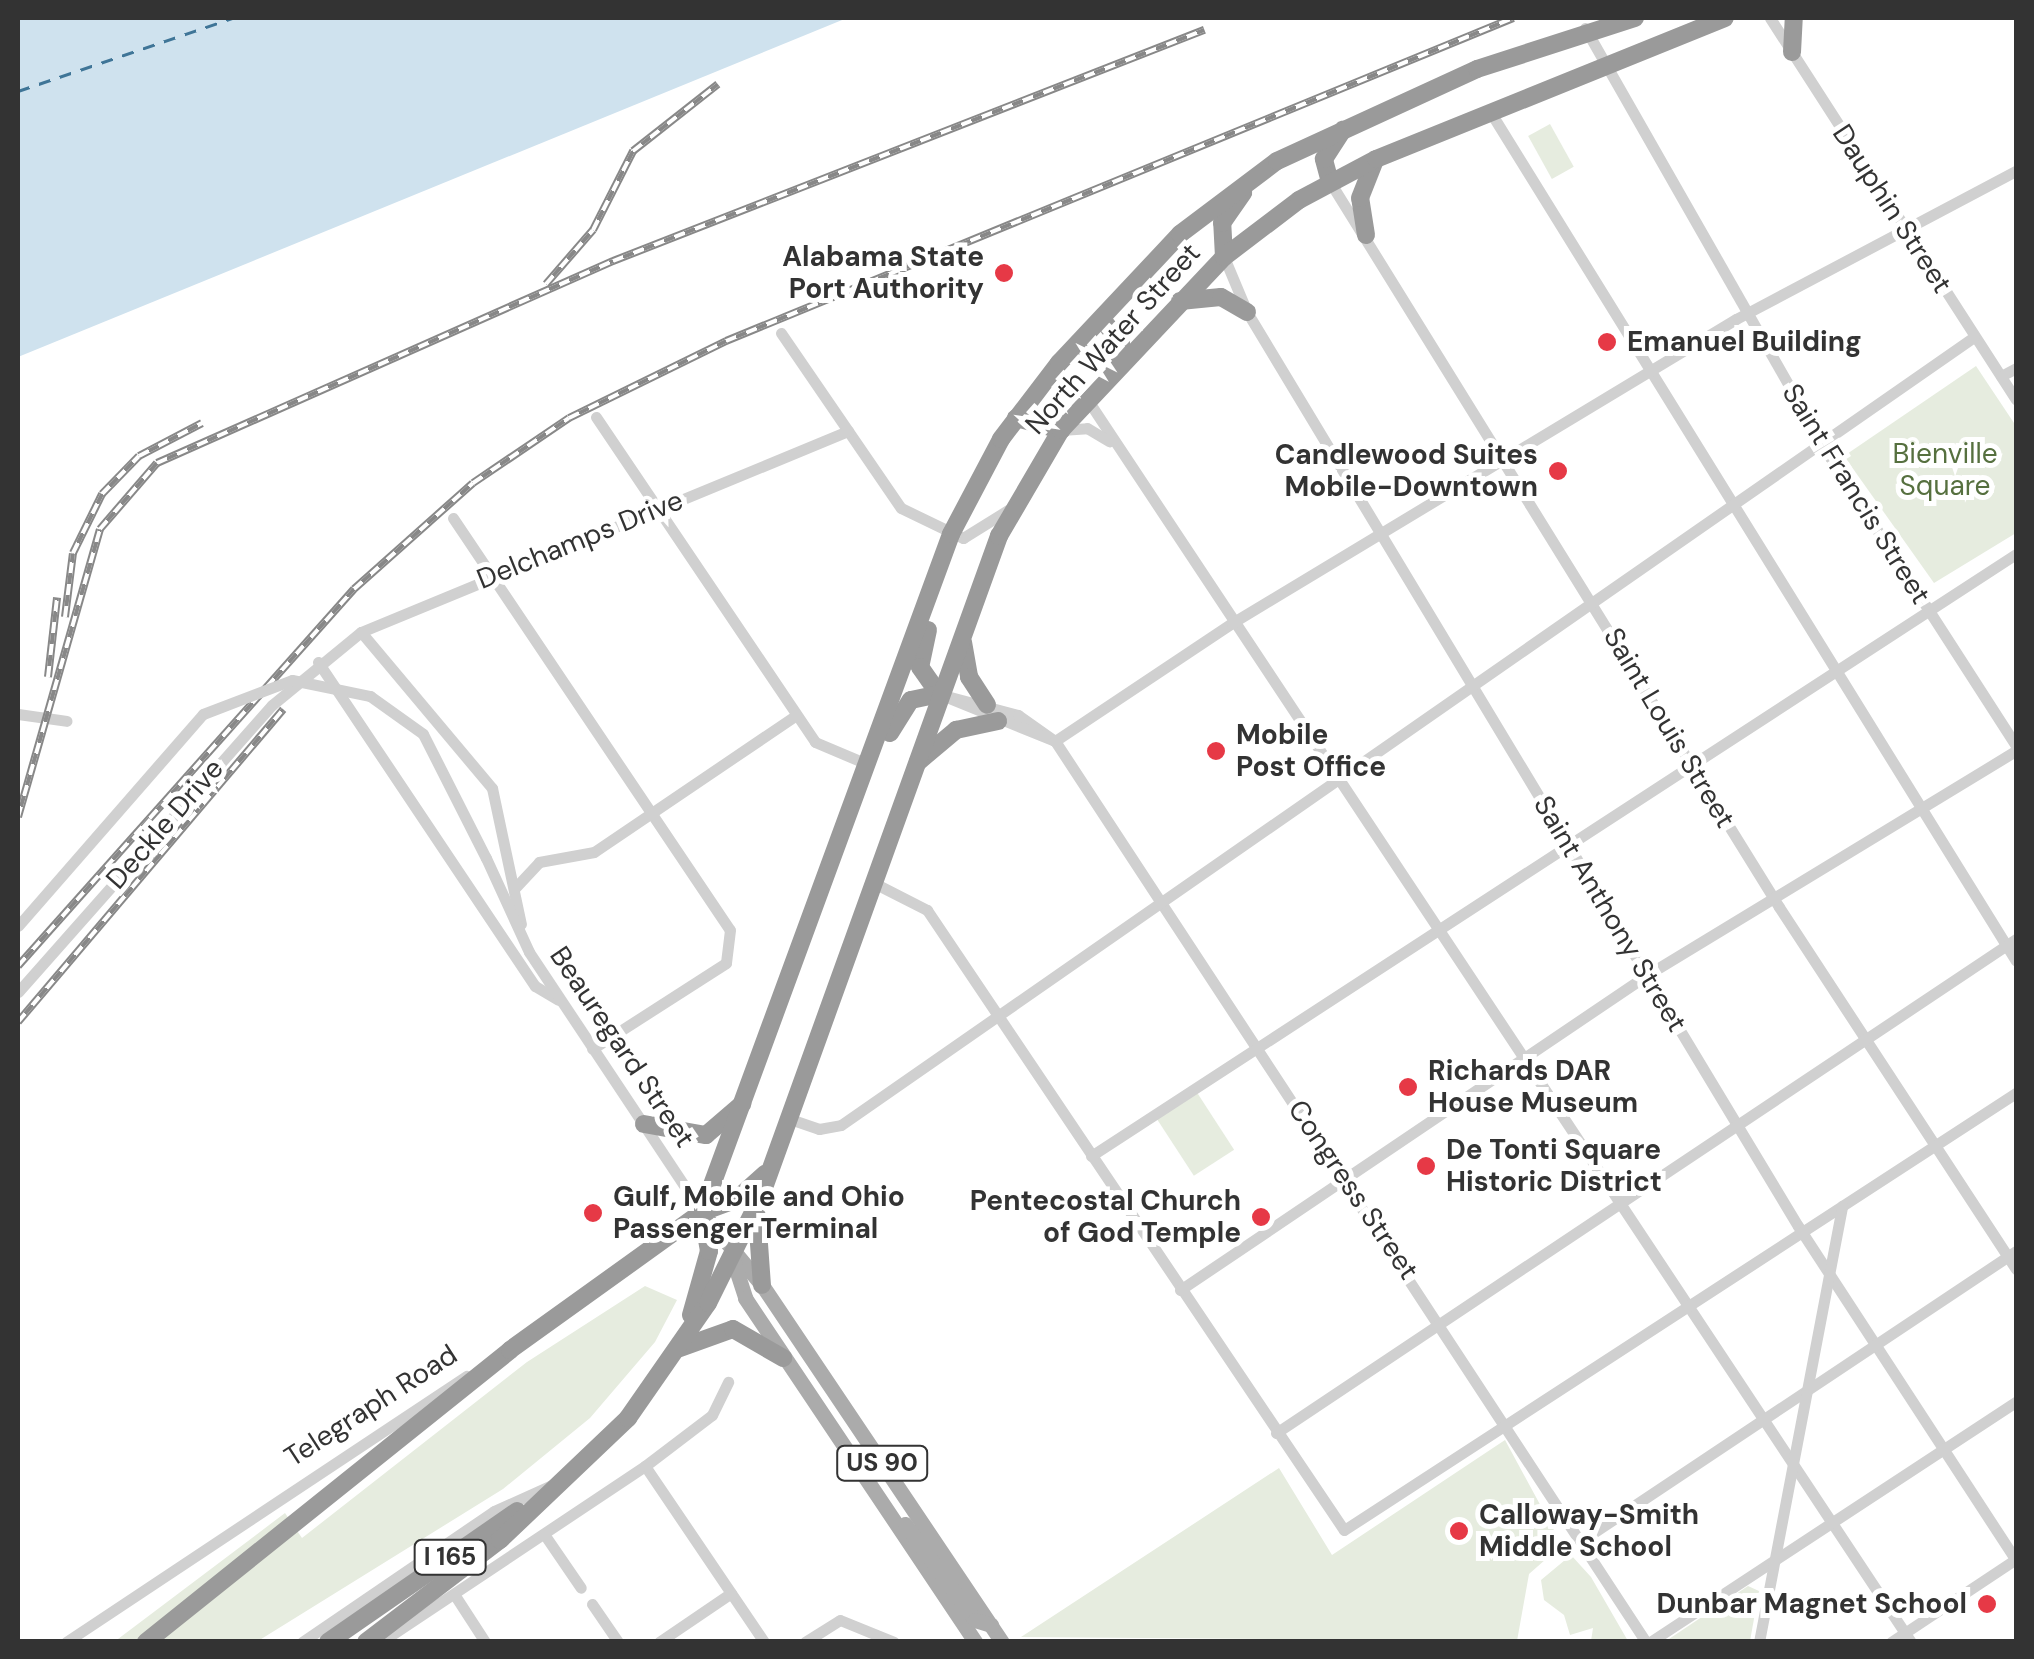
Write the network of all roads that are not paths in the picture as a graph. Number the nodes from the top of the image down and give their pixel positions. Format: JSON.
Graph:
{"nodes":[{"id":1,"x":1636,"y":18,"type":"edge"},
{"id":2,"x":1726,"y":18,"type":"edge"},
{"id":3,"x":1770,"y":18,"type":"edge"},
{"id":4,"x":1794,"y":18,"type":"edge"},
{"id":5,"x":1585,"y":28,"type":"junction"},
{"id":6,"x":1792,"y":52,"type":"junction"},
{"id":7,"x":1603,"y":66,"type":"junction"},
{"id":8,"x":1491,"y":113,"type":"junction"},
{"id":9,"x":1353,"y":121,"type":"junction"},
{"id":10,"x":1376,"y":159,"type":"junction"},
{"id":11,"x":1277,"y":162,"type":"junction"},
{"id":12,"x":2016,"y":171,"type":"edge"},
{"id":13,"x":1259,"y":173,"type":"junction"},
{"id":14,"x":1330,"y":182,"type":"junction"},
{"id":15,"x":1905,"y":230,"type":"junction"},
{"id":16,"x":1366,"y":235,"type":"junction"},
{"id":17,"x":1224,"y":257,"type":"junction"},
{"id":18,"x":1180,"y":301,"type":"junction"},
{"id":19,"x":1247,"y":312,"type":"junction"},
{"id":20,"x":1746,"y":313,"type":"junction"},
{"id":21,"x":1102,"y":319,"type":"junction"},
{"id":22,"x":781,"y":333,"type":"dead end"},
{"id":23,"x":1974,"y":337,"type":"junction"},
{"id":24,"x":2016,"y":368,"type":"edge"},
{"id":25,"x":1651,"y":370,"type":"junction"},
{"id":26,"x":2001,"y":376,"type":"junction"},
{"id":27,"x":1088,"y":399,"type":"junction"},
{"id":28,"x":2016,"y":400,"type":"edge"},
{"id":29,"x":596,"y":416,"type":"dead end"},
{"id":30,"x":1016,"y":418,"type":"junction"},
{"id":31,"x":1061,"y":430,"type":"junction"},
{"id":32,"x":848,"y":432,"type":"junction"},
{"id":33,"x":1823,"y":444,"type":"junction"},
{"id":34,"x":1116,"y":448,"type":"junction"},
{"id":35,"x":1505,"y":460,"type":"junction"},
{"id":36,"x":1014,"y":504,"type":"junction"},
{"id":37,"x":1736,"y":506,"type":"junction"},
{"id":38,"x":658,"y":509,"type":"junction"},
{"id":39,"x":452,"y":518,"type":"dead end"},
{"id":40,"x":1380,"y":533,"type":"junction"},
{"id":41,"x":951,"y":534,"type":"junction"},
{"id":42,"x":943,"y":554,"type":"junction"},
{"id":43,"x":2016,"y":554,"type":"edge"},
{"id":44,"x":492,"y":576,"type":"junction"},
{"id":45,"x":1594,"y":606,"type":"junction"},
{"id":46,"x":1928,"y":610,"type":"junction"},
{"id":47,"x":1232,"y":623,"type":"junction"},
{"id":48,"x":361,"y":632,"type":"junction"},
{"id":49,"x":962,"y":634,"type":"junction"},
{"id":50,"x":318,"y":662,"type":"junction"},
{"id":51,"x":1836,"y":670,"type":"junction"},
{"id":52,"x":1474,"y":689,"type":"junction"},
{"id":53,"x":940,"y":694,"type":"junction"},
{"id":54,"x":993,"y":713,"type":"junction"},
{"id":55,"x":18,"y":714,"type":"edge"},
{"id":56,"x":796,"y":715,"type":"junction"},
{"id":57,"x":67,"y":721,"type":"dead end"},
{"id":58,"x":1054,"y":742,"type":"junction"},
{"id":59,"x":2016,"y":748,"type":"edge"},
{"id":60,"x":1691,"y":763,"type":"junction"},
{"id":61,"x":867,"y":764,"type":"junction"},
{"id":62,"x":914,"y":766,"type":"junction"},
{"id":63,"x":1339,"y":782,"type":"junction"},
{"id":64,"x":1922,"y":808,"type":"junction"},
{"id":65,"x":652,"y":810,"type":"junction"},
{"id":66,"x":1568,"y":843,"type":"junction"},
{"id":67,"x":835,"y":852,"type":"junction"},
{"id":68,"x":872,"y":882,"type":"junction"},
{"id":69,"x":514,"y":888,"type":"junction"},
{"id":70,"x":1774,"y":899,"type":"junction"},
{"id":71,"x":1164,"y":904,"type":"junction"},
{"id":72,"x":18,"y":926,"type":"edge"},
{"id":73,"x":1437,"y":929,"type":"junction"},
{"id":74,"x":2012,"y":942,"type":"edge"},
{"id":75,"x":529,"y":952,"type":"junction"},
{"id":76,"x":2016,"y":960,"type":"edge"},
{"id":77,"x":1647,"y":976,"type":"junction"},
{"id":78,"x":18,"y":992,"type":"edge"},
{"id":79,"x":558,"y":1000,"type":"junction"},
{"id":80,"x":998,"y":1018,"type":"junction"},
{"id":81,"x":1866,"y":1040,"type":"junction"},
{"id":82,"x":1258,"y":1046,"type":"junction"},
{"id":83,"x":592,"y":1049,"type":"junction"},
{"id":84,"x":1523,"y":1058,"type":"junction"},
{"id":85,"x":2016,"y":1093,"type":"edge"},
{"id":86,"x":746,"y":1100,"type":"junction"},
{"id":87,"x":787,"y":1118,"type":"junction"},
{"id":88,"x":644,"y":1124,"type":"junction"},
{"id":89,"x":1736,"y":1125,"type":"junction"},
{"id":90,"x":1935,"y":1146,"type":"junction"},
{"id":91,"x":1091,"y":1156,"type":"junction"},
{"id":92,"x":769,"y":1169,"type":"junction"},
{"id":93,"x":1345,"y":1179,"type":"junction"},
{"id":94,"x":761,"y":1196,"type":"junction"},
{"id":95,"x":1618,"y":1202,"type":"junction"},
{"id":96,"x":1842,"y":1206,"type":"junction"},
{"id":97,"x":702,"y":1212,"type":"junction"},
{"id":98,"x":1802,"y":1232,"type":"junction"},
{"id":99,"x":2012,"y":1254,"type":"edge"},
{"id":100,"x":732,"y":1256,"type":"junction"},
{"id":101,"x":2016,"y":1269,"type":"edge"},
{"id":102,"x":1829,"y":1276,"type":"junction"},
{"id":103,"x":762,"y":1285,"type":"junction"},
{"id":104,"x":1180,"y":1290,"type":"junction"},
{"id":105,"x":1688,"y":1307,"type":"junction"},
{"id":106,"x":1440,"y":1322,"type":"junction"},
{"id":107,"x":1873,"y":1346,"type":"junction"},
{"id":108,"x":679,"y":1349,"type":"junction"},
{"id":109,"x":510,"y":1350,"type":"junction"},
{"id":110,"x":784,"y":1358,"type":"junction"},
{"id":111,"x":728,"y":1382,"type":"dead end"},
{"id":112,"x":1807,"y":1391,"type":"junction"},
{"id":113,"x":2016,"y":1402,"type":"edge"},
{"id":114,"x":1763,"y":1418,"type":"junction"},
{"id":115,"x":1508,"y":1424,"type":"junction"},
{"id":116,"x":1276,"y":1433,"type":"junction"},
{"id":117,"x":1943,"y":1451,"type":"junction"},
{"id":118,"x":1793,"y":1463,"type":"junction"},
{"id":119,"x":645,"y":1466,"type":"junction"},
{"id":120,"x":558,"y":1482,"type":"junction"},
{"id":121,"x":880,"y":1501,"type":"junction"},
{"id":122,"x":1832,"y":1523,"type":"junction"},
{"id":123,"x":544,"y":1534,"type":"junction"},
{"id":124,"x":1584,"y":1539,"type":"junction"},
{"id":125,"x":2016,"y":1560,"type":"edge"},
{"id":126,"x":1774,"y":1561,"type":"junction"},
{"id":127,"x":581,"y":1588,"type":"dead end"},
{"id":128,"x":731,"y":1592,"type":"junction"},
{"id":129,"x":454,"y":1594,"type":"junction"},
{"id":130,"x":592,"y":1604,"type":"dead end"},
{"id":131,"x":991,"y":1633,"type":"edge"},
{"id":132,"x":335,"y":1637,"type":"edge"},
{"id":133,"x":1908,"y":1637,"type":"edge"},
{"id":134,"x":66,"y":1642,"type":"edge"},
{"id":135,"x":146,"y":1642,"type":"edge"},
{"id":136,"x":302,"y":1642,"type":"edge"},
{"id":137,"x":366,"y":1642,"type":"edge"},
{"id":138,"x":382,"y":1642,"type":"edge"},
{"id":139,"x":486,"y":1642,"type":"edge"},
{"id":140,"x":618,"y":1642,"type":"edge"},
{"id":141,"x":659,"y":1642,"type":"edge"},
{"id":142,"x":764,"y":1642,"type":"edge"},
{"id":143,"x":805,"y":1642,"type":"edge"},
{"id":144,"x":894,"y":1642,"type":"edge"},
{"id":145,"x":975,"y":1642,"type":"edge"},
{"id":146,"x":1002,"y":1642,"type":"edge"},
{"id":147,"x":1648,"y":1642,"type":"edge"},
{"id":148,"x":1759,"y":1642,"type":"edge"},
{"id":149,"x":1891,"y":1642,"type":"edge"}],
"edges":[{"from":1,"to":5,"type":"highway","name":"North Water Street"},
{"from":2,"to":7,"type":"highway","name":"North Water Street"},
{"from":3,"to":6,"type":"street","name":"Dauphin Street"},
{"from":4,"to":6,"type":"highway"},
{"from":5,"to":7,"type":"street","name":"Saint Francis Street"},
{"from":5,"to":9,"type":"highway","name":"North Water Street"},
{"from":6,"to":15,"type":"street","name":"Dauphin Street"},
{"from":7,"to":8,"type":"highway","name":"North Water Street"},
{"from":7,"to":20,"type":"street","name":"Saint Francis Street"},
{"from":8,"to":10,"type":"highway","name":"North Water Street"},
{"from":8,"to":25,"type":"street"},
{"from":9,"to":11,"type":"highway","name":"North Water Street"},
{"from":9,"to":14,"type":"highway"},
{"from":10,"to":14,"type":"highway","name":"North Water Street"},
{"from":10,"to":16,"type":"highway"},
{"from":11,"to":13,"type":"highway","name":"North Water Street"},
{"from":11,"to":14,"type":"highway"},
{"from":12,"to":15,"type":"street"},
{"from":13,"to":17,"type":"highway"},
{"from":13,"to":21,"type":"highway","name":"North Water Street"},
{"from":14,"to":16,"type":"street","name":"Saint Louis Street"},
{"from":14,"to":17,"type":"highway","name":"North Water Street"},
{"from":15,"to":20,"type":"street"},
{"from":15,"to":23,"type":"street","name":"Dauphin Street"},
{"from":16,"to":35,"type":"street","name":"Saint Louis Street"},
{"from":17,"to":18,"type":"highway","name":"North Water Street"},
{"from":17,"to":19,"type":"street","name":"Saint Anthony Street"},
{"from":18,"to":19,"type":"highway"},
{"from":18,"to":27,"type":"highway","name":"North Water Street"},
{"from":19,"to":40,"type":"street","name":"Saint Anthony Street"},
{"from":20,"to":25,"type":"street"},
{"from":20,"to":33,"type":"street","name":"Saint Francis Street"},
{"from":21,"to":27,"type":"highway"},
{"from":21,"to":30,"type":"highway","name":"North Water Street"},
{"from":22,"to":32,"type":"street"},
{"from":23,"to":26,"type":"street","name":"Dauphin Street"},
{"from":23,"to":33,"type":"street"},
{"from":24,"to":26,"type":"street"},
{"from":25,"to":35,"type":"street"},
{"from":25,"to":37,"type":"street"},
{"from":26,"to":28,"type":"street","name":"Dauphin Street"},
{"from":27,"to":31,"type":"highway","name":"North Water Street"},
{"from":27,"to":34,"type":"street"},
{"from":29,"to":38,"type":"street"},
{"from":30,"to":31,"type":"highway"},
{"from":30,"to":41,"type":"highway","name":"North Water Street"},
{"from":31,"to":34,"type":"street"},
{"from":31,"to":36,"type":"highway","name":"North Water Street"},
{"from":32,"to":38,"type":"street","name":"Delchamps Drive"},
{"from":32,"to":41,"type":"street"},
{"from":33,"to":37,"type":"street"},
{"from":33,"to":46,"type":"street","name":"Saint Francis Street"},
{"from":34,"to":47,"type":"street"},
{"from":35,"to":40,"type":"street"},
{"from":35,"to":45,"type":"street","name":"Saint Louis Street"},
{"from":36,"to":41,"type":"street"},
{"from":36,"to":49,"type":"highway","name":"North Water Street"},
{"from":37,"to":45,"type":"street"},
{"from":37,"to":51,"type":"street"},
{"from":38,"to":44,"type":"street","name":"Delchamps Drive"},
{"from":38,"to":56,"type":"street"},
{"from":39,"to":44,"type":"street"},
{"from":40,"to":47,"type":"street"},
{"from":40,"to":52,"type":"street","name":"Saint Anthony Street"},
{"from":41,"to":42,"type":"highway","name":"North Water Street"},
{"from":42,"to":53,"type":"highway"},
{"from":42,"to":61,"type":"highway","name":"North Water Street"},
{"from":43,"to":46,"type":"street"},
{"from":44,"to":48,"type":"street","name":"Delchamps Drive"},
{"from":44,"to":65,"type":"street"},
{"from":45,"to":52,"type":"street"},
{"from":45,"to":60,"type":"street","name":"Saint Louis Street"},
{"from":46,"to":51,"type":"street"},
{"from":46,"to":59,"type":"street","name":"Saint Francis Street"},
{"from":47,"to":58,"type":"street"},
{"from":47,"to":63,"type":"street"},
{"from":48,"to":50,"type":"street","name":"Delchamps Drive"},
{"from":48,"to":69,"type":"street"},
{"from":49,"to":53,"type":"highway","name":"North Water Street"},
{"from":49,"to":54,"type":"highway"},
{"from":50,"to":78,"type":"street","name":"Deckle Drive"},
{"from":50,"to":79,"type":"street"},
{"from":51,"to":60,"type":"street"},
{"from":51,"to":64,"type":"street"},
{"from":52,"to":63,"type":"street"},
{"from":52,"to":66,"type":"street","name":"Saint Anthony Street"},
{"from":53,"to":54,"type":"street","name":"Congress Street"},
{"from":53,"to":54,"type":"street","name":"Congress Street"},
{"from":53,"to":62,"type":"highway","name":"North Water Street"},
{"from":53,"to":67,"type":"highway"},
{"from":54,"to":58,"type":"street","name":"Congress Street"},
{"from":54,"to":58,"type":"street","name":"Congress Street"},
{"from":54,"to":62,"type":"highway"},
{"from":55,"to":57,"type":"street"},
{"from":56,"to":61,"type":"street"},
{"from":56,"to":65,"type":"street"},
{"from":58,"to":71,"type":"street","name":"Congress Street"},
{"from":59,"to":64,"type":"street"},
{"from":60,"to":66,"type":"street"},
{"from":60,"to":70,"type":"street","name":"Saint Louis Street"},
{"from":61,"to":67,"type":"highway","name":"North Water Street"},
{"from":62,"to":68,"type":"highway","name":"North Water Street"},
{"from":63,"to":71,"type":"street"},
{"from":63,"to":73,"type":"street"},
{"from":64,"to":70,"type":"street"},
{"from":64,"to":74,"type":"street"},
{"from":65,"to":69,"type":"street"},
{"from":65,"to":83,"type":"street"},
{"from":66,"to":73,"type":"street"},
{"from":66,"to":77,"type":"street","name":"Saint Anthony Street"},
{"from":67,"to":86,"type":"highway","name":"North Water Street"},
{"from":68,"to":80,"type":"street"},
{"from":68,"to":87,"type":"highway","name":"North Water Street"},
{"from":69,"to":75,"type":"street"},
{"from":70,"to":77,"type":"street"},
{"from":70,"to":81,"type":"street","name":"Saint Louis Street"},
{"from":71,"to":80,"type":"street"},
{"from":71,"to":82,"type":"street","name":"Congress Street"},
{"from":72,"to":75,"type":"street","name":"Beauregard Street","bridge":true},
{"from":73,"to":82,"type":"street"},
{"from":73,"to":84,"type":"street"},
{"from":74,"to":76,"type":"street"},
{"from":74,"to":81,"type":"street"},
{"from":75,"to":79,"type":"street","name":"Beauregard Street"},
{"from":77,"to":84,"type":"street"},
{"from":77,"to":89,"type":"street","name":"Saint Anthony Street"},
{"from":79,"to":83,"type":"street","name":"Beauregard Street"},
{"from":80,"to":87,"type":"street"},
{"from":80,"to":91,"type":"street"},
{"from":81,"to":89,"type":"street"},
{"from":81,"to":90,"type":"street","name":"Saint Louis Street"},
{"from":82,"to":91,"type":"street"},
{"from":82,"to":93,"type":"street","name":"Congress Street"},
{"from":83,"to":88,"type":"street","name":"Beauregard Street"},
{"from":84,"to":93,"type":"street"},
{"from":84,"to":95,"type":"street"},
{"from":85,"to":90,"type":"street"},
{"from":86,"to":88,"type":"highway"},
{"from":86,"to":97,"type":"highway","name":"North Water Street"},
{"from":87,"to":92,"type":"highway","name":"North Water Street"},
{"from":88,"to":97,"type":"street","name":"Beauregard Street"},
{"from":89,"to":95,"type":"street"},
{"from":89,"to":98,"type":"street","name":"Saint Anthony Street"},
{"from":90,"to":96,"type":"street"},
{"from":90,"to":99,"type":"street","name":"Saint Louis Street"},
{"from":91,"to":104,"type":"street"},
{"from":92,"to":94,"type":"highway","name":"North Water Street"},
{"from":92,"to":97,"type":"highway","name":"Telegraph Road"},
{"from":93,"to":104,"type":"street"},
{"from":93,"to":106,"type":"street","name":"Congress Street"},
{"from":94,"to":100,"type":"highway","name":"North Water Street"},
{"from":94,"to":103,"type":"highway"},
{"from":95,"to":105,"type":"street"},
{"from":95,"to":106,"type":"street"},
{"from":96,"to":98,"type":"street"},
{"from":96,"to":102,"type":"street"},
{"from":97,"to":100,"type":"main road","name":"Beauregard Street"},
{"from":97,"to":108,"type":"highway"},
{"from":97,"to":109,"type":"highway","name":"Telegraph Road"},
{"from":98,"to":102,"type":"street","name":"Saint Anthony Street"},
{"from":98,"to":105,"type":"street"},
{"from":99,"to":101,"type":"street","name":"Saint Louis Street"},
{"from":99,"to":107,"type":"street"},
{"from":100,"to":103,"type":"main road","name":"Beauregard Street","number":"US 90"},
{"from":100,"to":108,"type":"highway","name":"North Water Street"},
{"from":100,"to":110,"type":"main road","name":"Beauregard Street"},
{"from":102,"to":107,"type":"street","name":"Saint Anthony Street"},
{"from":102,"to":112,"type":"street"},
{"from":103,"to":131,"type":"main road","name":"Beauregard Street","number":"US 90"},
{"from":104,"to":116,"type":"street"},
{"from":105,"to":114,"type":"street"},
{"from":105,"to":115,"type":"street"},
{"from":106,"to":115,"type":"street","name":"Congress Street"},
{"from":106,"to":116,"type":"street"},
{"from":107,"to":112,"type":"street"},
{"from":107,"to":117,"type":"street","name":"Saint Anthony Street"},
{"from":108,"to":110,"type":"highway","number":"US 90"},
{"from":108,"to":120,"type":"highway"},
{"from":109,"to":134,"type":"street","name":"Telegraph Road"},
{"from":109,"to":135,"type":"highway"},
{"from":110,"to":121,"type":"main road","name":"Beauregard Street","number":"US 90"},
{"from":111,"to":119,"type":"street"},
{"from":112,"to":114,"type":"street"},
{"from":112,"to":118,"type":"street"},
{"from":113,"to":117,"type":"street"},
{"from":114,"to":118,"type":"street"},
{"from":114,"to":124,"type":"street"},
{"from":115,"to":116,"type":"street"},
{"from":115,"to":124,"type":"street","name":"Congress Street"},
{"from":117,"to":122,"type":"street"},
{"from":117,"to":125,"type":"street","name":"Saint Anthony Street"},
{"from":118,"to":122,"type":"street"},
{"from":118,"to":126,"type":"street"},
{"from":119,"to":123,"type":"street"},
{"from":119,"to":128,"type":"street"},
{"from":120,"to":132,"type":"highway","number":"I 165"},
{"from":120,"to":136,"type":"street"},
{"from":120,"to":137,"type":"highway"},
{"from":121,"to":131,"type":"main road"},
{"from":121,"to":145,"type":"main road","name":"Beauregard Street","number":"US 90"},
{"from":122,"to":126,"type":"street"},
{"from":122,"to":133,"type":"street"},
{"from":123,"to":127,"type":"street"},
{"from":123,"to":129,"type":"street"},
{"from":124,"to":147,"type":"street","name":"Congress Street"},
{"from":125,"to":133,"type":"street"},
{"from":126,"to":147,"type":"street"},
{"from":126,"to":148,"type":"street"},
{"from":128,"to":141,"type":"street"},
{"from":128,"to":142,"type":"street"},
{"from":129,"to":138,"type":"street"},
{"from":129,"to":139,"type":"street"},
{"from":130,"to":140,"type":"street"},
{"from":131,"to":146,"type":"main road","name":"Beauregard Street","number":"US 90"},
{"from":133,"to":149,"type":"street"},
{"from":143,"to":144,"type":"street"}]}
